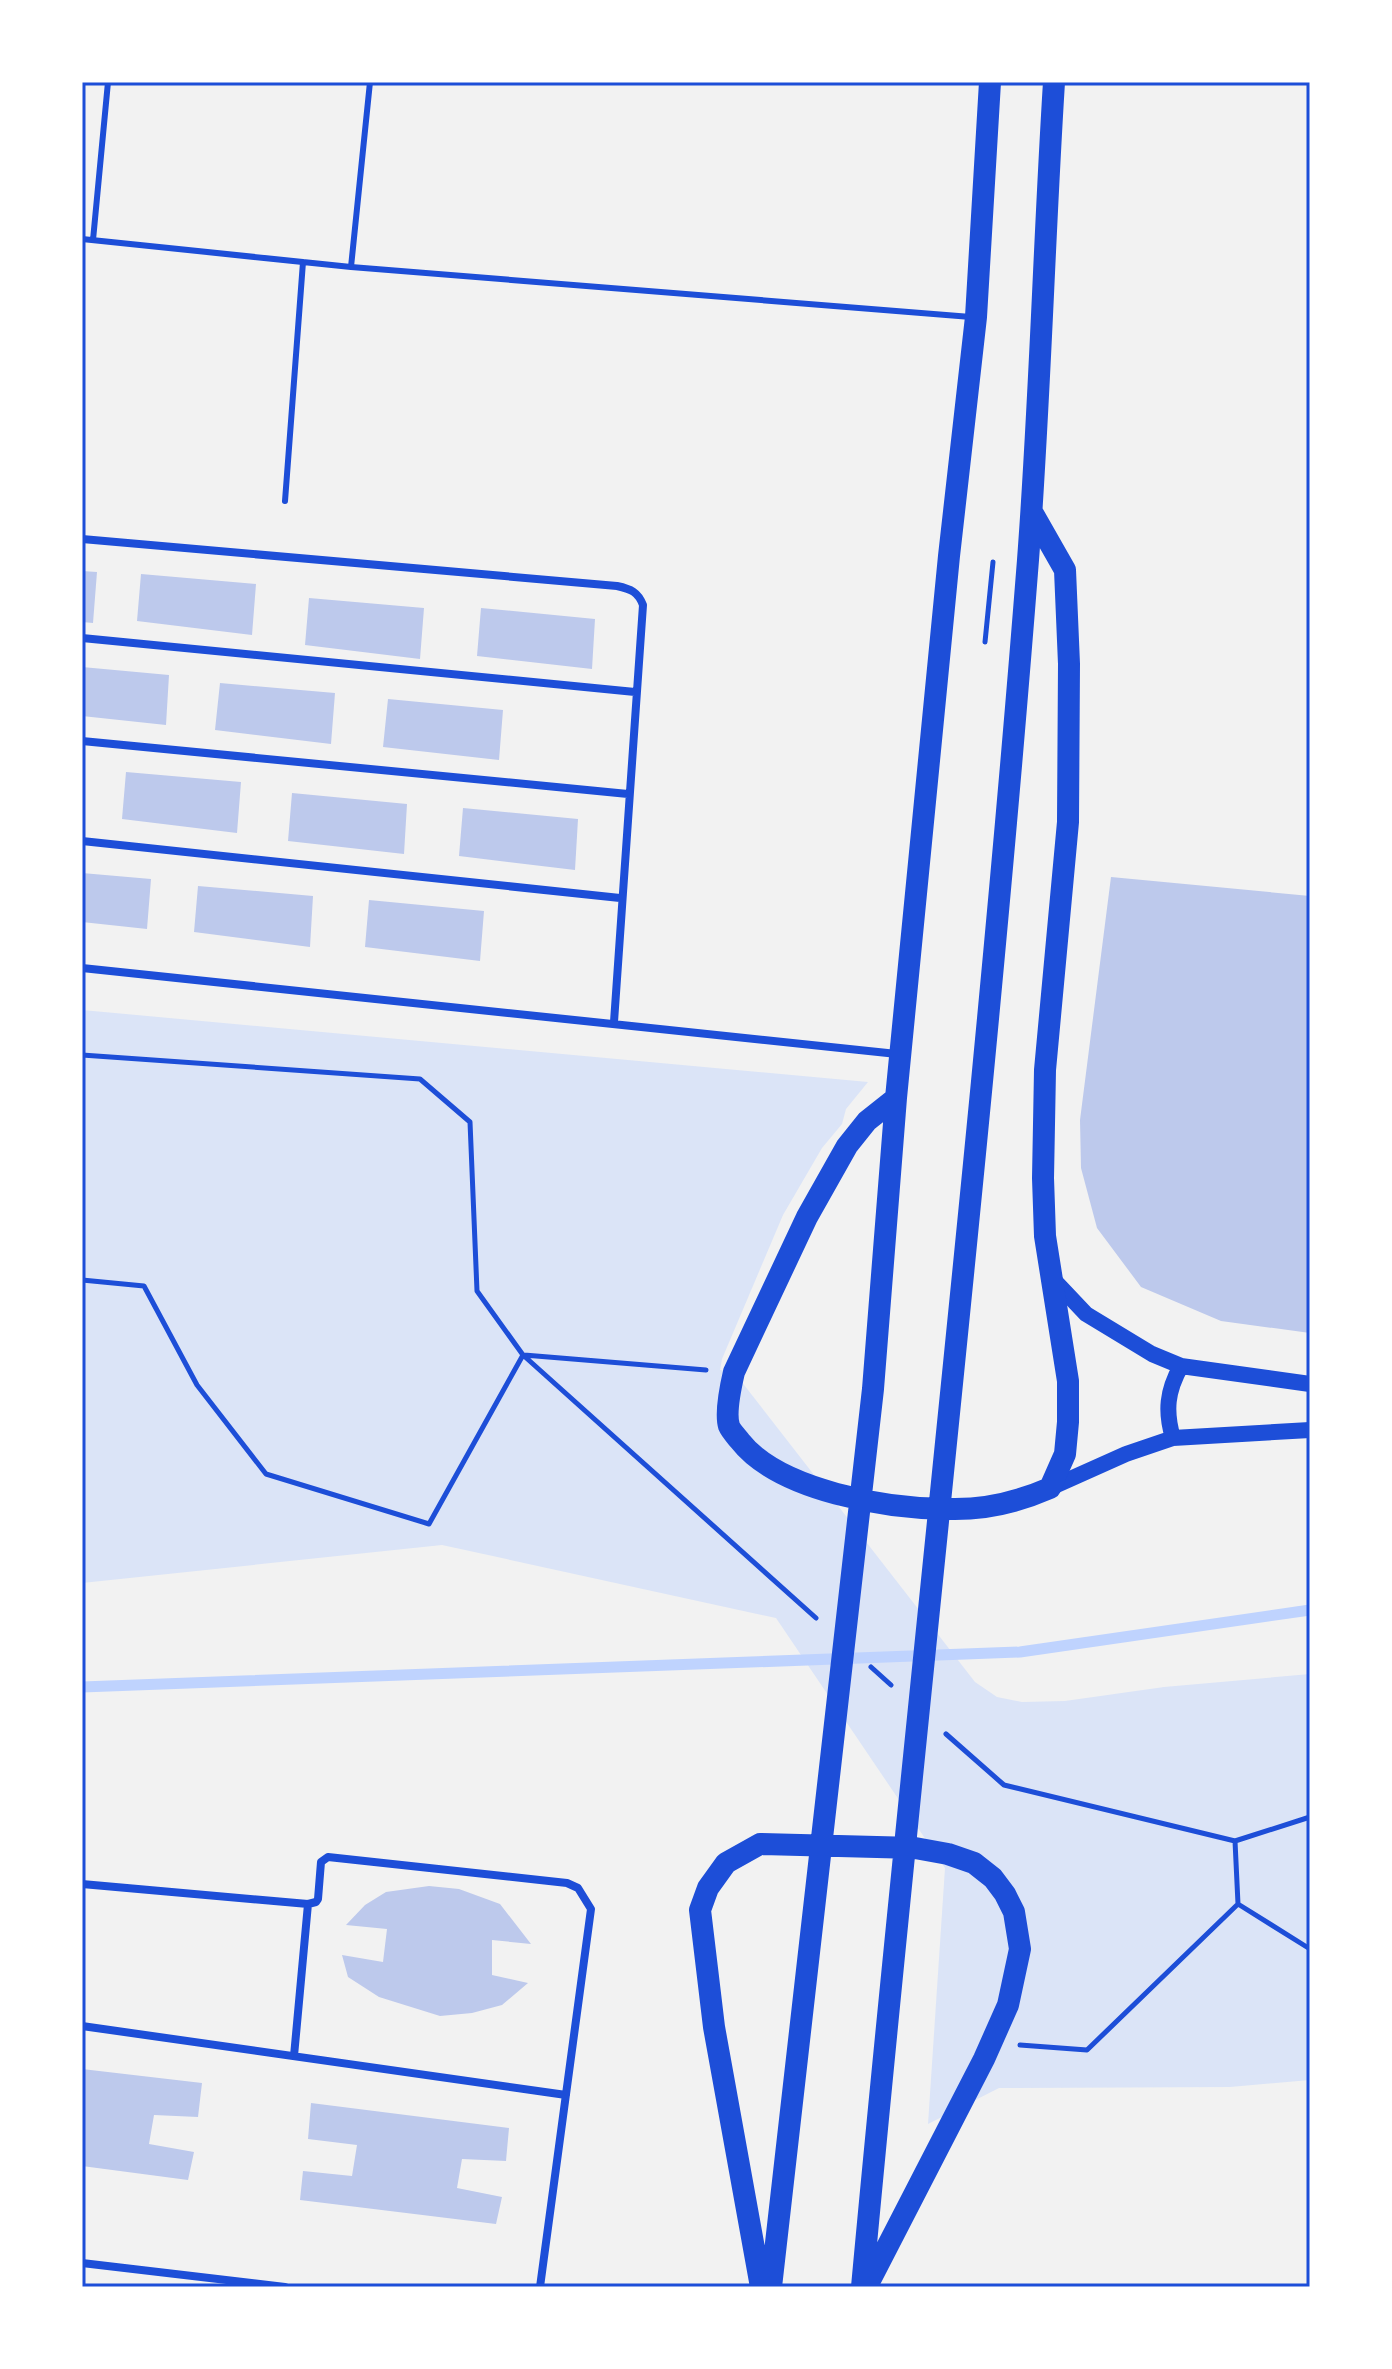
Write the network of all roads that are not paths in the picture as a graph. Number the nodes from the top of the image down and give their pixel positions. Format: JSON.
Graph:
{"nodes":[{"id":1,"x":108,"y":82,"type":"edge"},
{"id":2,"x":370,"y":82,"type":"edge"},
{"id":3,"x":990,"y":82,"type":"edge"},
{"id":4,"x":1054,"y":82,"type":"edge"},
{"id":5,"x":82,"y":239,"type":"edge"},
{"id":6,"x":93,"y":240,"type":"junction"},
{"id":7,"x":303,"y":262,"type":"junction"},
{"id":8,"x":351,"y":267,"type":"junction"},
{"id":9,"x":976,"y":317,"type":"junction"},
{"id":10,"x":285,"y":501,"type":"dead end"},
{"id":11,"x":1031,"y":511,"type":"junction"},
{"id":12,"x":82,"y":539,"type":"edge"},
{"id":13,"x":82,"y":638,"type":"edge"},
{"id":14,"x":635,"y":692,"type":"junction"},
{"id":15,"x":82,"y":741,"type":"edge"},
{"id":16,"x":628,"y":794,"type":"junction"},
{"id":17,"x":82,"y":841,"type":"edge"},
{"id":18,"x":620,"y":898,"type":"junction"},
{"id":19,"x":82,"y":968,"type":"edge"},
{"id":20,"x":614,"y":1022,"type":"junction"},
{"id":21,"x":902,"y":1054,"type":"junction"},
{"id":22,"x":896,"y":1098,"type":"junction"},
{"id":23,"x":1051,"y":1277,"type":"junction"},
{"id":24,"x":1181,"y":1366,"type":"junction"},
{"id":25,"x":1310,"y":1384,"type":"edge"},
{"id":26,"x":1310,"y":1430,"type":"edge"},
{"id":27,"x":1173,"y":1438,"type":"junction"},
{"id":28,"x":1050,"y":1488,"type":"junction"},
{"id":29,"x":82,"y":1884,"type":"edge"},
{"id":30,"x":308,"y":1904,"type":"junction"},
{"id":31,"x":82,"y":2026,"type":"edge"},
{"id":32,"x":294,"y":2056,"type":"junction"},
{"id":33,"x":566,"y":2095,"type":"junction"},
{"id":34,"x":82,"y":2263,"type":"edge"},
{"id":35,"x":285,"y":2287,"type":"edge"},
{"id":36,"x":540,"y":2287,"type":"edge"},
{"id":37,"x":761,"y":2287,"type":"edge"},
{"id":38,"x":771,"y":2287,"type":"edge"},
{"id":39,"x":864,"y":2287,"type":"edge"}],
"edges":[{"from":1,"to":6,"type":"lane"},
{"from":2,"to":8,"type":"lane"},
{"from":3,"to":9,"type":"highway"},
{"from":4,"to":11,"type":"highway"},
{"from":5,"to":6,"type":"lane"},
{"from":6,"to":7,"type":"lane"},
{"from":7,"to":8,"type":"lane"},
{"from":7,"to":10,"type":"lane"},
{"from":8,"to":9,"type":"lane"},
{"from":9,"to":21,"type":"highway"},
{"from":11,"to":23,"type":"highway"},
{"from":11,"to":39,"type":"highway"},
{"from":12,"to":14,"type":"street"},
{"from":13,"to":14,"type":"street"},
{"from":14,"to":16,"type":"street"},
{"from":15,"to":16,"type":"street"},
{"from":16,"to":18,"type":"street"},
{"from":17,"to":18,"type":"street"},
{"from":18,"to":20,"type":"street"},
{"from":19,"to":20,"type":"street"},
{"from":20,"to":21,"type":"street"},
{"from":21,"to":22,"type":"highway"},
{"from":22,"to":28,"type":"highway"},
{"from":22,"to":38,"type":"highway"},
{"from":23,"to":24,"type":"main road"},
{"from":23,"to":28,"type":"highway"},
{"from":24,"to":25,"type":"main road"},
{"from":24,"to":27,"type":"main road"},
{"from":26,"to":27,"type":"main road"},
{"from":27,"to":28,"type":"main road"},
{"from":29,"to":30,"type":"street"},
{"from":30,"to":32,"type":"street"},
{"from":30,"to":33,"type":"street"},
{"from":31,"to":32,"type":"street"},
{"from":32,"to":33,"type":"street"},
{"from":33,"to":36,"type":"street"},
{"from":34,"to":35,"type":"street"},
{"from":37,"to":39,"type":"highway"}]}
